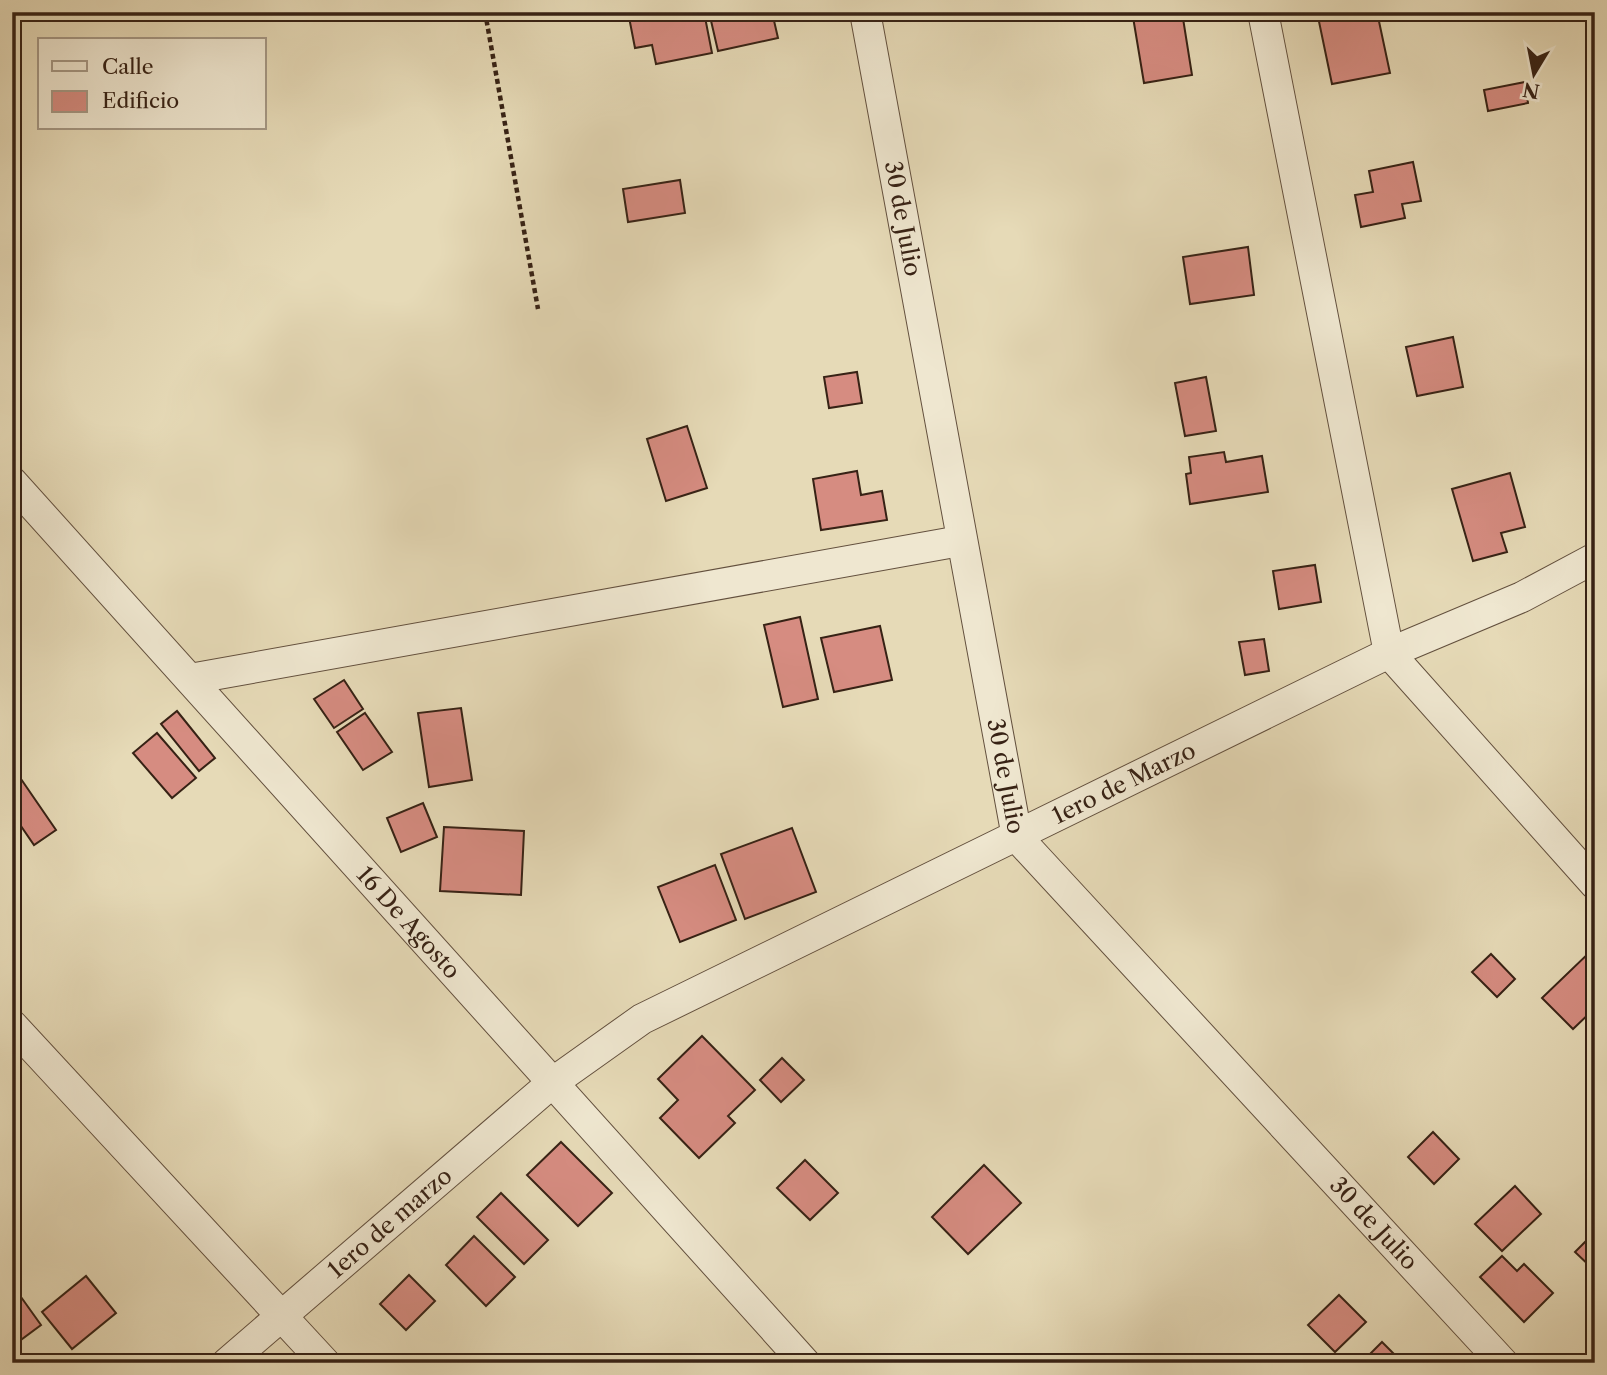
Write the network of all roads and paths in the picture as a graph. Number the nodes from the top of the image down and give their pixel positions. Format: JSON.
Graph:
{"nodes":[{"id":1,"x":485,"y":12,"type":"edge"},
{"id":2,"x":865,"y":12,"type":"edge"},
{"id":3,"x":1264,"y":12,"type":"edge"},
{"id":4,"x":538,"y":309,"type":"dead end"},
{"id":5,"x":12,"y":482,"type":"edge"},
{"id":6,"x":960,"y":541,"type":"junction"},
{"id":7,"x":1595,"y":558,"type":"edge"},
{"id":8,"x":1389,"y":653,"type":"junction"},
{"id":9,"x":190,"y":680,"type":"junction"},
{"id":10,"x":1017,"y":837,"type":"junction"},
{"id":11,"x":1595,"y":884,"type":"edge"},
{"id":12,"x":12,"y":1025,"type":"edge"},
{"id":13,"x":552,"y":1083,"type":"junction"},
{"id":14,"x":281,"y":1315,"type":"junction"},
{"id":15,"x":228,"y":1363,"type":"edge"},
{"id":16,"x":325,"y":1363,"type":"edge"},
{"id":17,"x":805,"y":1363,"type":"edge"},
{"id":18,"x":1503,"y":1363,"type":"edge"}],
"edges":[{"from":1,"to":4,"type":"path"},
{"from":2,"to":6,"type":"street","name":"30 de Julio"},
{"from":3,"to":8,"type":"street"},
{"from":5,"to":9,"type":"street","name":"16 De Agosto"},
{"from":6,"to":9,"type":"street"},
{"from":6,"to":10,"type":"street","name":"30 de Julio"},
{"from":7,"to":8,"type":"street","name":"1ero de Marzo"},
{"from":8,"to":10,"type":"street","name":"1ero de Marzo"},
{"from":8,"to":11,"type":"street"},
{"from":9,"to":13,"type":"street","name":"16 De Agosto"},
{"from":10,"to":13,"type":"street","name":"1ero de Marzo"},
{"from":10,"to":18,"type":"street","name":"30 de Julio"},
{"from":12,"to":14,"type":"street"},
{"from":13,"to":14,"type":"street","name":"1ero de marzo"},
{"from":13,"to":17,"type":"street","name":"16 De Agosto"},
{"from":14,"to":15,"type":"street","name":"1ero de marzo"},
{"from":14,"to":16,"type":"street"}]}
